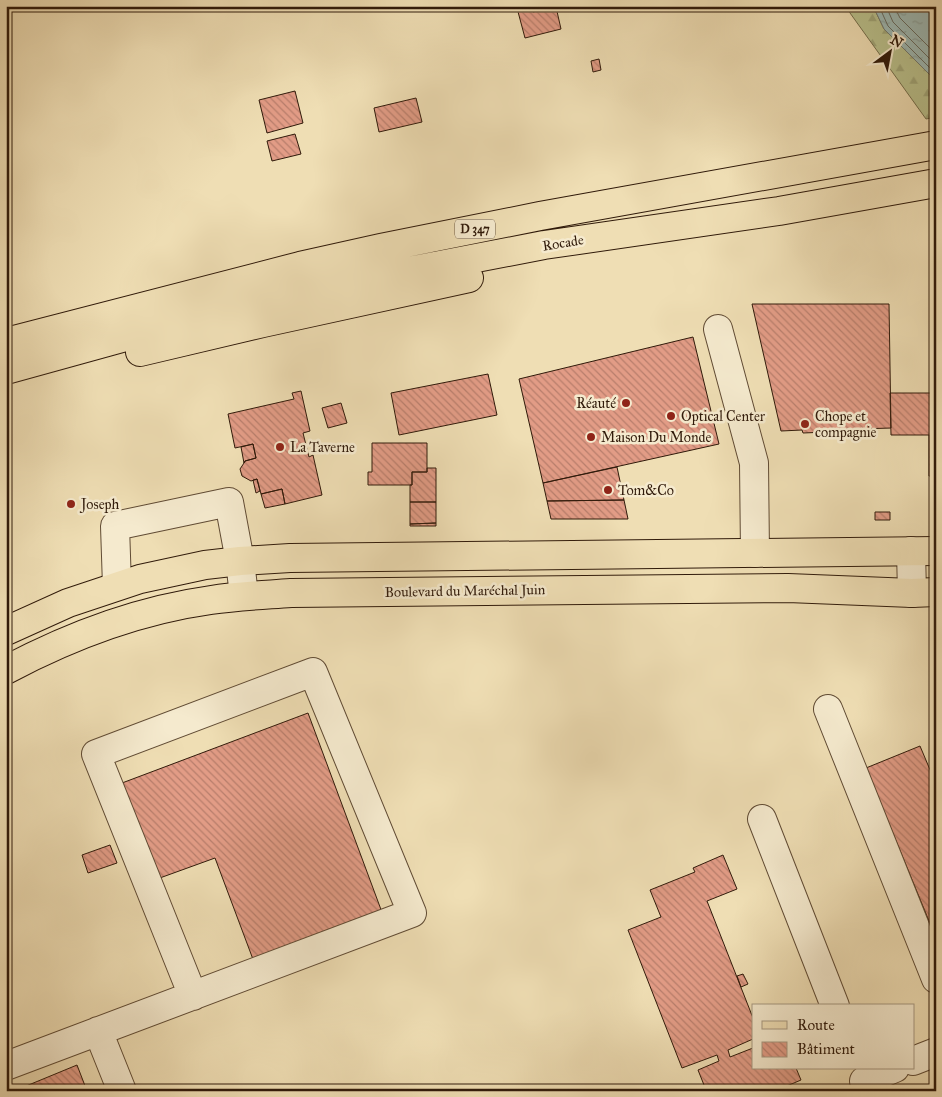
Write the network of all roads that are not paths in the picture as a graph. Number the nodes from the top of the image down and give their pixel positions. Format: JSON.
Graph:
{"nodes":[{"id":1,"x":936,"y":145,"type":"edge"},
{"id":2,"x":936,"y":183,"type":"edge"},
{"id":3,"x":779,"y":211,"type":"junction"},
{"id":4,"x":718,"y":329,"type":"dead end"},
{"id":5,"x":6,"y":342,"type":"edge"},
{"id":6,"x":6,"y":370,"type":"edge"},
{"id":7,"x":6,"y":389,"type":"edge"},
{"id":8,"x":924,"y":551,"type":"edge"},
{"id":9,"x":755,"y":553,"type":"junction"},
{"id":10,"x":240,"y":561,"type":"junction"},
{"id":11,"x":116,"y":586,"type":"junction"},
{"id":12,"x":924,"y":593,"type":"edge"},
{"id":13,"x":244,"y":596,"type":"junction"},
{"id":14,"x":6,"y":631,"type":"edge"},
{"id":15,"x":6,"y":670,"type":"edge"},
{"id":16,"x":828,"y":708,"type":"dead end"},
{"id":17,"x":762,"y":819,"type":"dead end"},
{"id":18,"x":936,"y":980,"type":"edge"},
{"id":19,"x":193,"y":996,"type":"junction"},
{"id":20,"x":834,"y":1004,"type":"edge"},
{"id":21,"x":98,"y":1031,"type":"junction"},
{"id":22,"x":936,"y":1052,"type":"edge"},
{"id":23,"x":914,"y":1061,"type":"edge"},
{"id":24,"x":6,"y":1066,"type":"edge"},
{"id":25,"x":890,"y":1070,"type":"edge"},
{"id":26,"x":864,"y":1080,"type":"edge"},
{"id":27,"x":122,"y":1091,"type":"edge"}],
"edges":[{"from":1,"to":5,"type":"main road","number":"D 347"},
{"from":2,"to":3,"type":"main road","name":"Rocade","number":"D 347"},
{"from":3,"to":6,"type":"main road","name":"Rocade","number":"D 347"},
{"from":3,"to":7,"type":"main road"},
{"from":4,"to":9,"type":"lane"},
{"from":8,"to":9,"type":"main road"},
{"from":8,"to":12,"type":"lane"},
{"from":9,"to":10,"type":"main road"},
{"from":10,"to":11,"type":"main road"},
{"from":10,"to":11,"type":"lane"},
{"from":10,"to":13,"type":"lane"},
{"from":11,"to":14,"type":"main road"},
{"from":12,"to":13,"type":"main road","name":"Boulevard du Maréchal Juin"},
{"from":13,"to":15,"type":"main road","name":"Boulevard du Maréchal Juin"},
{"from":16,"to":18,"type":"lane"},
{"from":17,"to":20,"type":"lane"},
{"from":19,"to":19,"type":"lane"},
{"from":19,"to":21,"type":"lane"},
{"from":21,"to":24,"type":"lane"},
{"from":21,"to":27,"type":"lane"},
{"from":22,"to":23,"type":"lane"},
{"from":25,"to":26,"type":"lane"}]}
